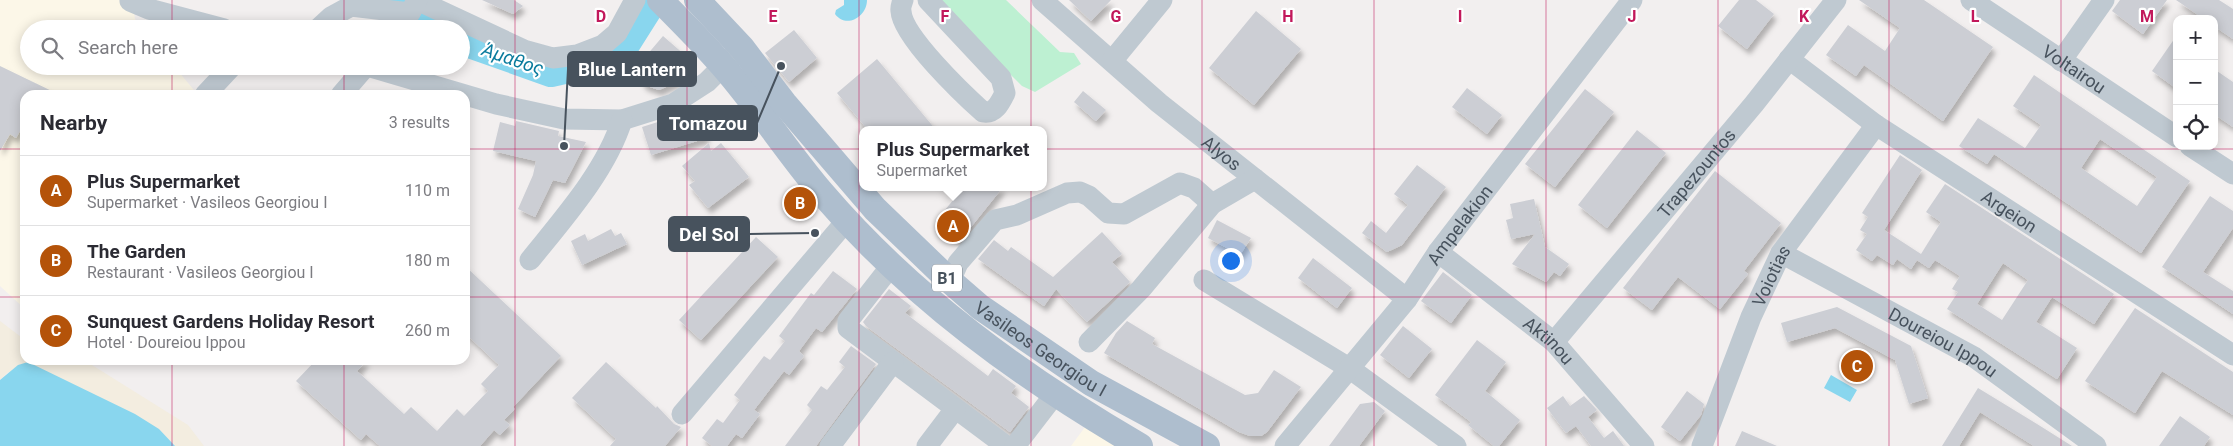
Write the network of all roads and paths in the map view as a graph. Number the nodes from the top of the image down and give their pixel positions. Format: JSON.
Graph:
{"nodes":[{"id":1,"x":417,"y":0,"type":"edge"},
{"id":2,"x":635,"y":0,"type":"edge"},
{"id":3,"x":697,"y":0,"type":"edge"},
{"id":4,"x":903,"y":0,"type":"edge"},
{"id":5,"x":928,"y":0,"type":"edge"},
{"id":6,"x":1042,"y":0,"type":"edge"},
{"id":7,"x":1632,"y":0,"type":"edge"},
{"id":8,"x":1836,"y":0,"type":"edge"},
{"id":9,"x":1971,"y":0,"type":"edge"},
{"id":10,"x":2104,"y":0,"type":"edge"},
{"id":11,"x":130,"y":1,"type":"dead end"},
{"id":12,"x":663,"y":3,"type":"edge"},
{"id":13,"x":1151,"y":4,"type":"edge"},
{"id":14,"x":194,"y":20,"type":"edge"},
{"id":15,"x":328,"y":20,"type":"edge"},
{"id":16,"x":460,"y":20,"type":"edge"},
{"id":17,"x":470,"y":25,"type":"edge"},
{"id":18,"x":742,"y":48,"type":"junction"},
{"id":19,"x":1789,"y":59,"type":"junction"},
{"id":20,"x":1112,"y":61,"type":"junction"},
{"id":21,"x":2060,"y":61,"type":"junction"},
{"id":22,"x":723,"y":66,"type":"junction"},
{"id":23,"x":224,"y":75,"type":"edge"},
{"id":24,"x":358,"y":75,"type":"edge"},
{"id":25,"x":397,"y":75,"type":"edge"},
{"id":26,"x":210,"y":90,"type":"edge"},
{"id":27,"x":345,"y":90,"type":"edge"},
{"id":28,"x":448,"y":90,"type":"edge"},
{"id":29,"x":470,"y":96,"type":"edge"},
{"id":30,"x":622,"y":120,"type":"junction"},
{"id":31,"x":1876,"y":125,"type":"junction"},
{"id":32,"x":2173,"y":134,"type":"edge"},
{"id":33,"x":2196,"y":150,"type":"edge"},
{"id":34,"x":2233,"y":174,"type":"edge"},
{"id":35,"x":1255,"y":179,"type":"junction"},
{"id":36,"x":859,"y":190,"type":"edge"},
{"id":37,"x":860,"y":191,"type":"edge"},
{"id":38,"x":1212,"y":204,"type":"junction"},
{"id":39,"x":848,"y":219,"type":"junction"},
{"id":40,"x":1438,"y":252,"type":"junction"},
{"id":41,"x":1781,"y":253,"type":"junction"},
{"id":42,"x":530,"y":260,"type":"dead end"},
{"id":43,"x":891,"y":266,"type":"junction"},
{"id":44,"x":1204,"y":280,"type":"dead end"},
{"id":45,"x":950,"y":281,"type":"junction"},
{"id":46,"x":1407,"y":299,"type":"junction"},
{"id":47,"x":1089,"y":342,"type":"dead end"},
{"id":48,"x":1554,"y":342,"type":"junction"},
{"id":49,"x":2233,"y":355,"type":"edge"},
{"id":50,"x":893,"y":362,"type":"junction"},
{"id":51,"x":1349,"y":368,"type":"junction"},
{"id":52,"x":1055,"y":394,"type":"junction"},
{"id":53,"x":956,"y":409,"type":"junction"},
{"id":54,"x":682,"y":414,"type":"dead end"},
{"id":55,"x":830,"y":446,"type":"edge"},
{"id":56,"x":927,"y":446,"type":"edge"},
{"id":57,"x":1006,"y":446,"type":"edge"},
{"id":58,"x":1015,"y":446,"type":"edge"},
{"id":59,"x":1140,"y":446,"type":"edge"},
{"id":60,"x":1207,"y":446,"type":"edge"},
{"id":61,"x":1285,"y":446,"type":"edge"},
{"id":62,"x":1456,"y":446,"type":"edge"},
{"id":63,"x":1644,"y":446,"type":"edge"},
{"id":64,"x":1702,"y":446,"type":"edge"},
{"id":65,"x":2096,"y":446,"type":"edge"}],
"edges":[{"from":1,"to":15,"type":"street"},
{"from":1,"to":16,"type":"street"},
{"from":2,"to":17,"type":"street"},
{"from":3,"to":18,"type":"main road","name":"Vasileos Georgiou I","number":"B1"},
{"from":4,"to":5,"type":"street"},
{"from":6,"to":20,"type":"street","name":"Alyos"},
{"from":7,"to":40,"type":"street","name":"Ampelakion"},
{"from":8,"to":19,"type":"street","name":"Trapezountos"},
{"from":9,"to":21,"type":"street","name":"Voltairou"},
{"from":10,"to":21,"type":"street"},
{"from":11,"to":14,"type":"street"},
{"from":12,"to":22,"type":"main road","name":"Vasileos Georgiou I","number":"B1"},
{"from":13,"to":20,"type":"street"},
{"from":18,"to":22,"type":"street"},
{"from":18,"to":36,"type":"main road","name":"Vasileos Georgiou I","number":"B1"},
{"from":19,"to":31,"type":"street","name":"Argeion"},
{"from":19,"to":48,"type":"street","name":"Trapezountos"},
{"from":20,"to":35,"type":"street","name":"Alyos"},
{"from":21,"to":32,"type":"street","name":"Voltairou"},
{"from":22,"to":30,"type":"street"},
{"from":22,"to":39,"type":"main road","name":"Vasileos Georgiou I","number":"B1"},
{"from":23,"to":26,"type":"street"},
{"from":24,"to":27,"type":"street"},
{"from":25,"to":28,"type":"street"},
{"from":29,"to":30,"type":"street"},
{"from":30,"to":42,"type":"street"},
{"from":31,"to":41,"type":"street","name":"Voiotias"},
{"from":31,"to":49,"type":"street","name":"Argeion"},
{"from":33,"to":34,"type":"street"},
{"from":35,"to":38,"type":"street"},
{"from":35,"to":46,"type":"street","name":"Alyos"},
{"from":37,"to":45,"type":"main road","name":"Vasileos Georgiou I","number":"B1"},
{"from":38,"to":45,"type":"street"},
{"from":38,"to":47,"type":"street"},
{"from":39,"to":43,"type":"main road","name":"Vasileos Georgiou I","number":"B1"},
{"from":39,"to":54,"type":"street"},
{"from":40,"to":46,"type":"street","name":"Ampelakion"},
{"from":40,"to":48,"type":"street","name":"Aktinou"},
{"from":41,"to":64,"type":"street","name":"Voiotias"},
{"from":41,"to":65,"type":"street","name":"Doureiou Ippou"},
{"from":43,"to":50,"type":"street"},
{"from":43,"to":52,"type":"main road","name":"Vasileos Georgiou I","number":"B1"},
{"from":44,"to":51,"type":"street"},
{"from":45,"to":60,"type":"main road","name":"Vasileos Georgiou I","number":"B1"},
{"from":46,"to":51,"type":"street","name":"Ampelakion"},
{"from":48,"to":63,"type":"street","name":"Aktinou"},
{"from":50,"to":53,"type":"street"},
{"from":50,"to":55,"type":"street"},
{"from":51,"to":61,"type":"street","name":"Ampelakion"},
{"from":51,"to":62,"type":"street"},
{"from":52,"to":58,"type":"street"},
{"from":52,"to":59,"type":"main road","name":"Vasileos Georgiou I","number":"B1"},
{"from":53,"to":56,"type":"street"},
{"from":53,"to":57,"type":"street"}]}
